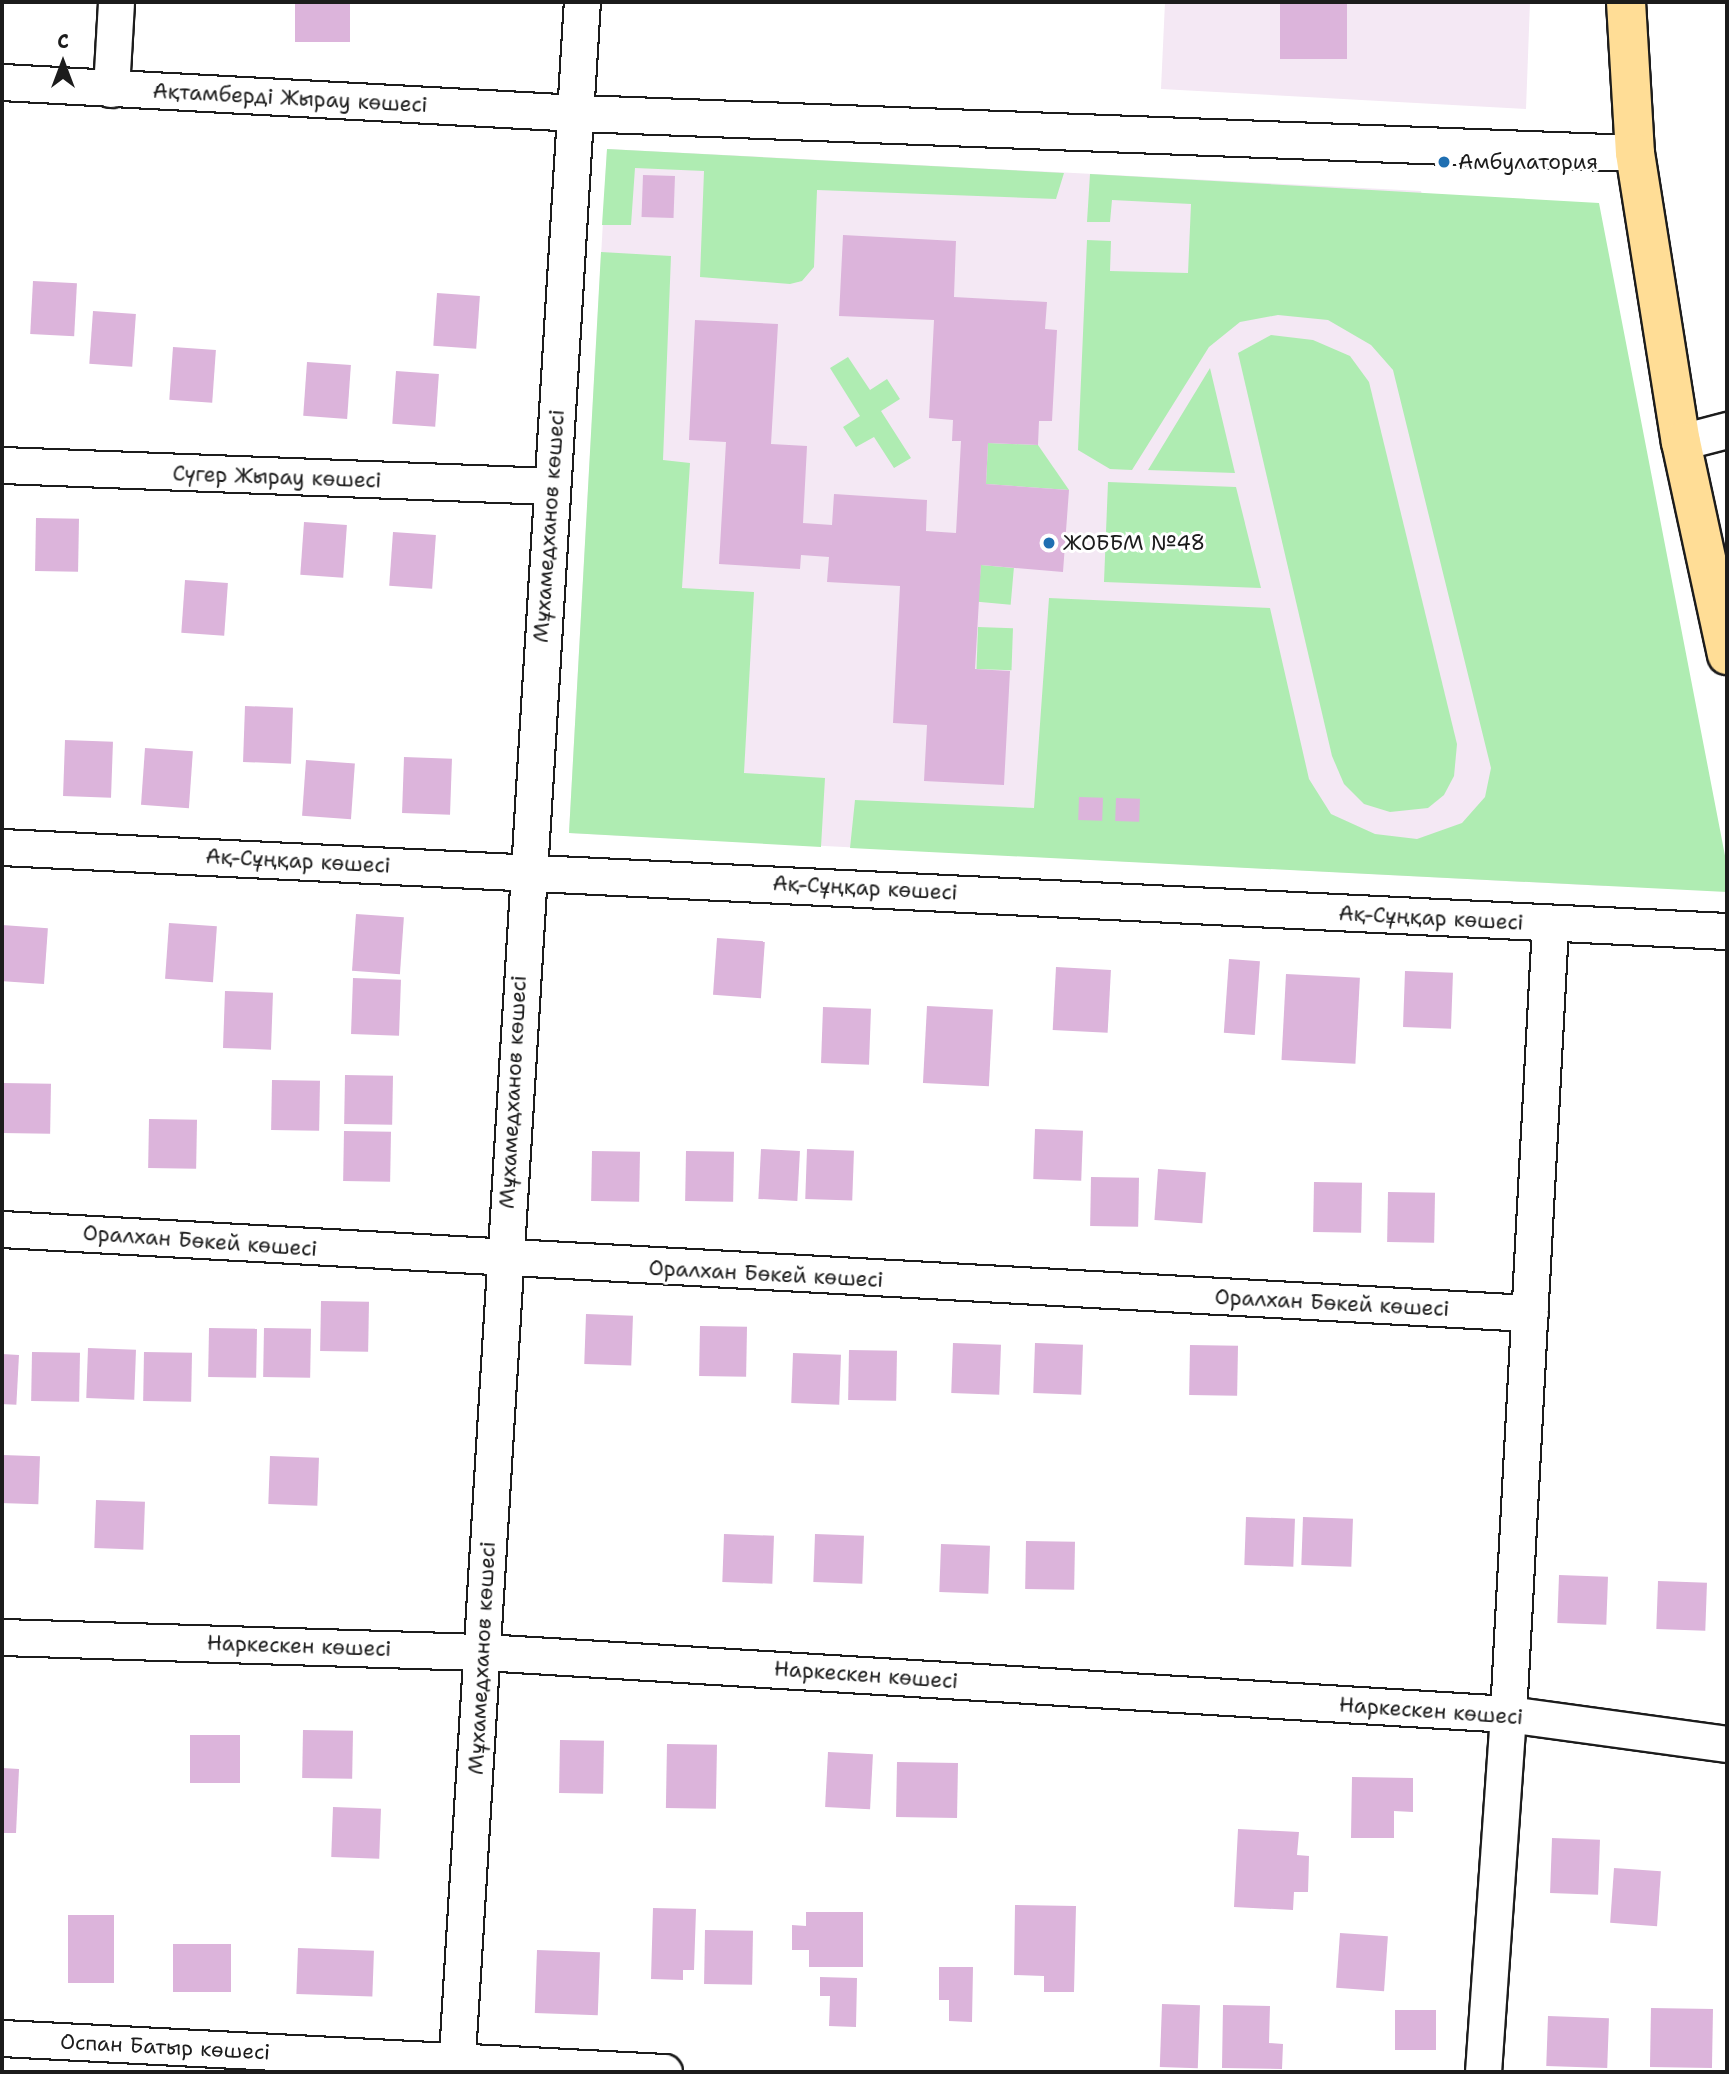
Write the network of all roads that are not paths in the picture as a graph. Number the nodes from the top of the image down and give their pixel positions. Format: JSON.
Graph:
{"nodes":[{"id":1,"x":116,"y":2,"type":"edge"},
{"id":2,"x":582,"y":2,"type":"edge"},
{"id":3,"x":1626,"y":2,"type":"edge"},
{"id":4,"x":2,"y":82,"type":"edge"},
{"id":5,"x":111,"y":89,"type":"junction"},
{"id":6,"x":578,"y":113,"type":"junction"},
{"id":7,"x":1635,"y":153,"type":"junction"},
{"id":8,"x":1727,"y":430,"type":"edge"},
{"id":9,"x":1682,"y":442,"type":"junction"},
{"id":10,"x":2,"y":465,"type":"edge"},
{"id":11,"x":552,"y":486,"type":"junction"},
{"id":12,"x":1727,"y":655,"type":"edge"},
{"id":13,"x":2,"y":848,"type":"edge"},
{"id":14,"x":526,"y":871,"type":"junction"},
{"id":15,"x":1550,"y":925,"type":"junction"},
{"id":16,"x":1727,"y":931,"type":"edge"},
{"id":17,"x":2,"y":1229,"type":"edge"},
{"id":18,"x":504,"y":1260,"type":"junction"},
{"id":19,"x":1530,"y":1313,"type":"junction"},
{"id":20,"x":2,"y":1637,"type":"edge"},
{"id":21,"x":483,"y":1652,"type":"junction"},
{"id":22,"x":1508,"y":1714,"type":"junction"},
{"id":23,"x":1727,"y":1744,"type":"edge"},
{"id":24,"x":2,"y":2038,"type":"edge"},
{"id":25,"x":456,"y":2067,"type":"edge"},
{"id":26,"x":664,"y":2072,"type":"edge"},
{"id":27,"x":1483,"y":2072,"type":"edge"}],
"edges":[{"from":1,"to":5,"type":"street"},
{"from":2,"to":6,"type":"street","name":"Мұхамедханов көшесі"},
{"from":3,"to":7,"type":"main road"},
{"from":4,"to":5,"type":"street","name":"Ақтамберді Жырау көшесі"},
{"from":5,"to":6,"type":"street","name":"Ақтамберді Жырау көшесі"},
{"from":6,"to":7,"type":"street","name":"Ақтамберді Жырау көшесі"},
{"from":6,"to":11,"type":"street","name":"Мұхамедханов көшесі"},
{"from":7,"to":9,"type":"main road"},
{"from":8,"to":9,"type":"street"},
{"from":9,"to":12,"type":"main road"},
{"from":10,"to":11,"type":"street","name":"Сүгер Жырау көшесі"},
{"from":11,"to":14,"type":"street","name":"Мұхамедханов көшесі"},
{"from":13,"to":14,"type":"street","name":"Ақ-Сұңқар көшесі"},
{"from":14,"to":15,"type":"street","name":"Ақ-Сұңқар көшесі"},
{"from":14,"to":18,"type":"street","name":"Мұхамедханов көшесі"},
{"from":15,"to":16,"type":"street","name":"Ақ-Сұңқар көшесі"},
{"from":15,"to":19,"type":"street"},
{"from":17,"to":18,"type":"street","name":"Оралхан Бөкей көшесі"},
{"from":18,"to":19,"type":"street","name":"Оралхан Бөкей көшесі"},
{"from":18,"to":21,"type":"street","name":"Мұхамедханов көшесі"},
{"from":19,"to":22,"type":"street"},
{"from":20,"to":21,"type":"street","name":"Наркескен көшесі"},
{"from":21,"to":22,"type":"street","name":"Наркескен көшесі"},
{"from":21,"to":25,"type":"street","name":"Мұхамедханов көшесі"},
{"from":22,"to":23,"type":"street","name":"Наркескен көшесі"},
{"from":22,"to":27,"type":"street"},
{"from":24,"to":25,"type":"street","name":"Оспан Батыр көшесі"},
{"from":25,"to":26,"type":"street","name":"Оспан Батыр көшесі"}]}
